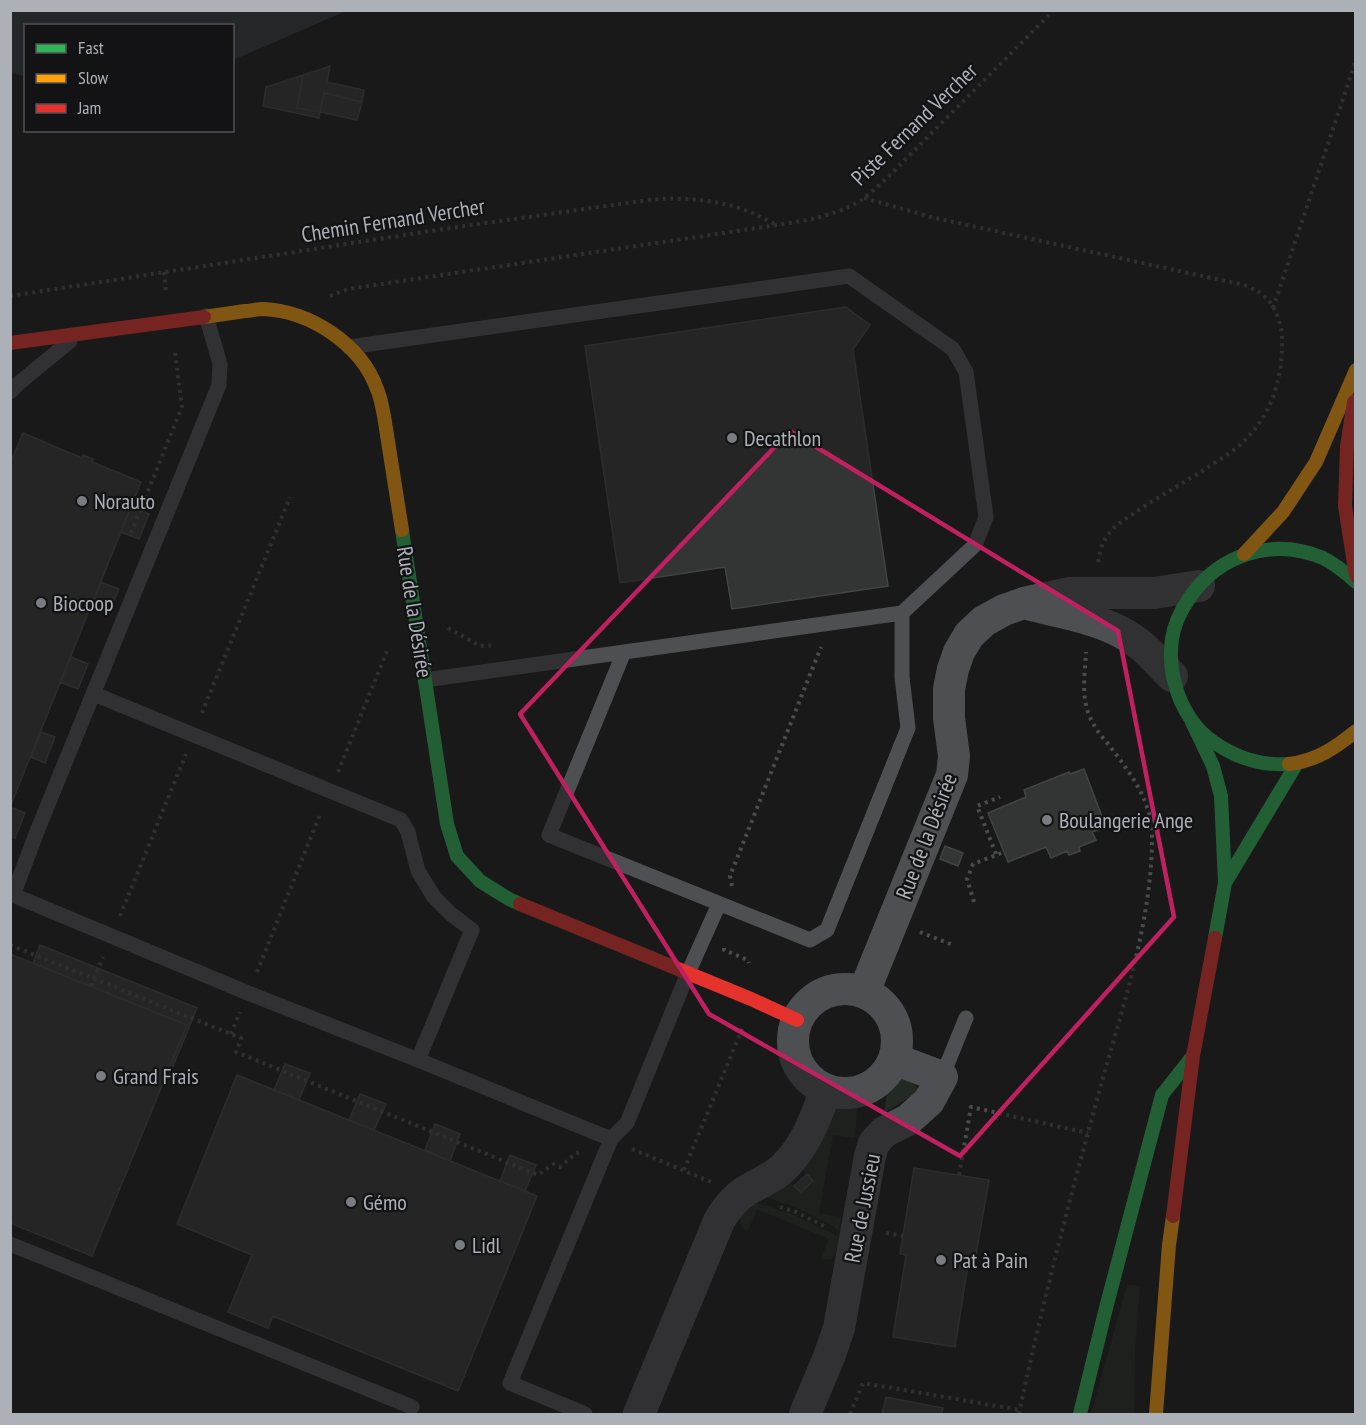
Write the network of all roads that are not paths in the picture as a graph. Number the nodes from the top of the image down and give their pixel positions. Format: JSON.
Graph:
{"nodes":[{"id":1,"x":206,"y":316,"type":"junction"},
{"id":2,"x":79,"y":334,"type":"junction"},
{"id":3,"x":10,"y":343,"type":"edge"},
{"id":4,"x":349,"y":346,"type":"junction"},
{"id":5,"x":1356,"y":370,"type":"edge"},
{"id":6,"x":1356,"y":391,"type":"edge"},
{"id":7,"x":10,"y":392,"type":"edge"},
{"id":8,"x":1244,"y":554,"type":"junction"},
{"id":9,"x":1356,"y":576,"type":"edge"},
{"id":10,"x":1356,"y":582,"type":"edge"},
{"id":11,"x":1199,"y":586,"type":"junction"},
{"id":12,"x":1024,"y":603,"type":"junction"},
{"id":13,"x":902,"y":613,"type":"junction"},
{"id":14,"x":624,"y":652,"type":"junction"},
{"id":15,"x":1172,"y":676,"type":"junction"},
{"id":16,"x":425,"y":680,"type":"junction"},
{"id":17,"x":94,"y":694,"type":"junction"},
{"id":18,"x":1192,"y":722,"type":"junction"},
{"id":19,"x":1356,"y":731,"type":"edge"},
{"id":20,"x":1297,"y":763,"type":"junction"},
{"id":21,"x":1225,"y":883,"type":"junction"},
{"id":22,"x":719,"y":904,"type":"junction"},
{"id":23,"x":688,"y":973,"type":"junction"},
{"id":24,"x":864,"y":992,"type":"junction"},
{"id":25,"x":966,"y":1018,"type":"dead end"},
{"id":26,"x":797,"y":1020,"type":"junction"},
{"id":27,"x":1193,"y":1056,"type":"junction"},
{"id":28,"x":894,"y":1059,"type":"junction"},
{"id":29,"x":418,"y":1060,"type":"junction"},
{"id":30,"x":942,"y":1077,"type":"junction"},
{"id":31,"x":826,"y":1090,"type":"junction"},
{"id":32,"x":610,"y":1142,"type":"junction"},
{"id":33,"x":10,"y":1244,"type":"edge"},
{"id":34,"x":412,"y":1407,"type":"dead end"},
{"id":35,"x":585,"y":1414,"type":"edge"},
{"id":36,"x":639,"y":1414,"type":"edge"},
{"id":37,"x":805,"y":1414,"type":"edge"},
{"id":38,"x":1080,"y":1414,"type":"edge"},
{"id":39,"x":1156,"y":1414,"type":"edge"}],
"edges":[{"from":1,"to":2,"type":"main road","name":"Rue de la Désirée"},
{"from":1,"to":4,"type":"main road","name":"Rue de la Désirée"},
{"from":1,"to":17,"type":"lane"},
{"from":2,"to":3,"type":"main road","name":"Rue de la Désirée"},
{"from":2,"to":7,"type":"lane"},
{"from":4,"to":13,"type":"lane"},
{"from":4,"to":16,"type":"main road","name":"Rue de la Désirée"},
{"from":5,"to":8,"type":"main road"},
{"from":6,"to":9,"type":"main road"},
{"from":8,"to":10,"type":"main road"},
{"from":8,"to":11,"type":"main road"},
{"from":11,"to":12,"type":"street","name":"Rue de la Désirée"},
{"from":11,"to":15,"type":"main road"},
{"from":12,"to":15,"type":"street"},
{"from":12,"to":24,"type":"street","name":"Rue de la Désirée"},
{"from":13,"to":14,"type":"lane"},
{"from":13,"to":22,"type":"lane"},
{"from":14,"to":16,"type":"lane"},
{"from":14,"to":22,"type":"lane"},
{"from":15,"to":18,"type":"main road"},
{"from":16,"to":23,"type":"main road","name":"Rue de la Désirée"},
{"from":17,"to":29,"type":"lane"},
{"from":17,"to":29,"type":"lane"},
{"from":18,"to":20,"type":"main road"},
{"from":18,"to":21,"type":"main road"},
{"from":19,"to":20,"type":"main road"},
{"from":20,"to":21,"type":"main road"},
{"from":21,"to":27,"type":"main road"},
{"from":22,"to":23,"type":"lane"},
{"from":23,"to":26,"type":"main road","name":"Rue de la Désirée"},
{"from":23,"to":32,"type":"lane"},
{"from":24,"to":26,"type":"street"},
{"from":24,"to":28,"type":"street"},
{"from":25,"to":30,"type":"lane"},
{"from":26,"to":31,"type":"street"},
{"from":27,"to":38,"type":"main road"},
{"from":27,"to":39,"type":"main road"},
{"from":28,"to":30,"type":"street"},
{"from":28,"to":31,"type":"street"},
{"from":29,"to":32,"type":"lane"},
{"from":30,"to":37,"type":"street","name":"Rue de Jussieu"},
{"from":31,"to":36,"type":"street"},
{"from":32,"to":35,"type":"lane"},
{"from":33,"to":34,"type":"lane"}]}
